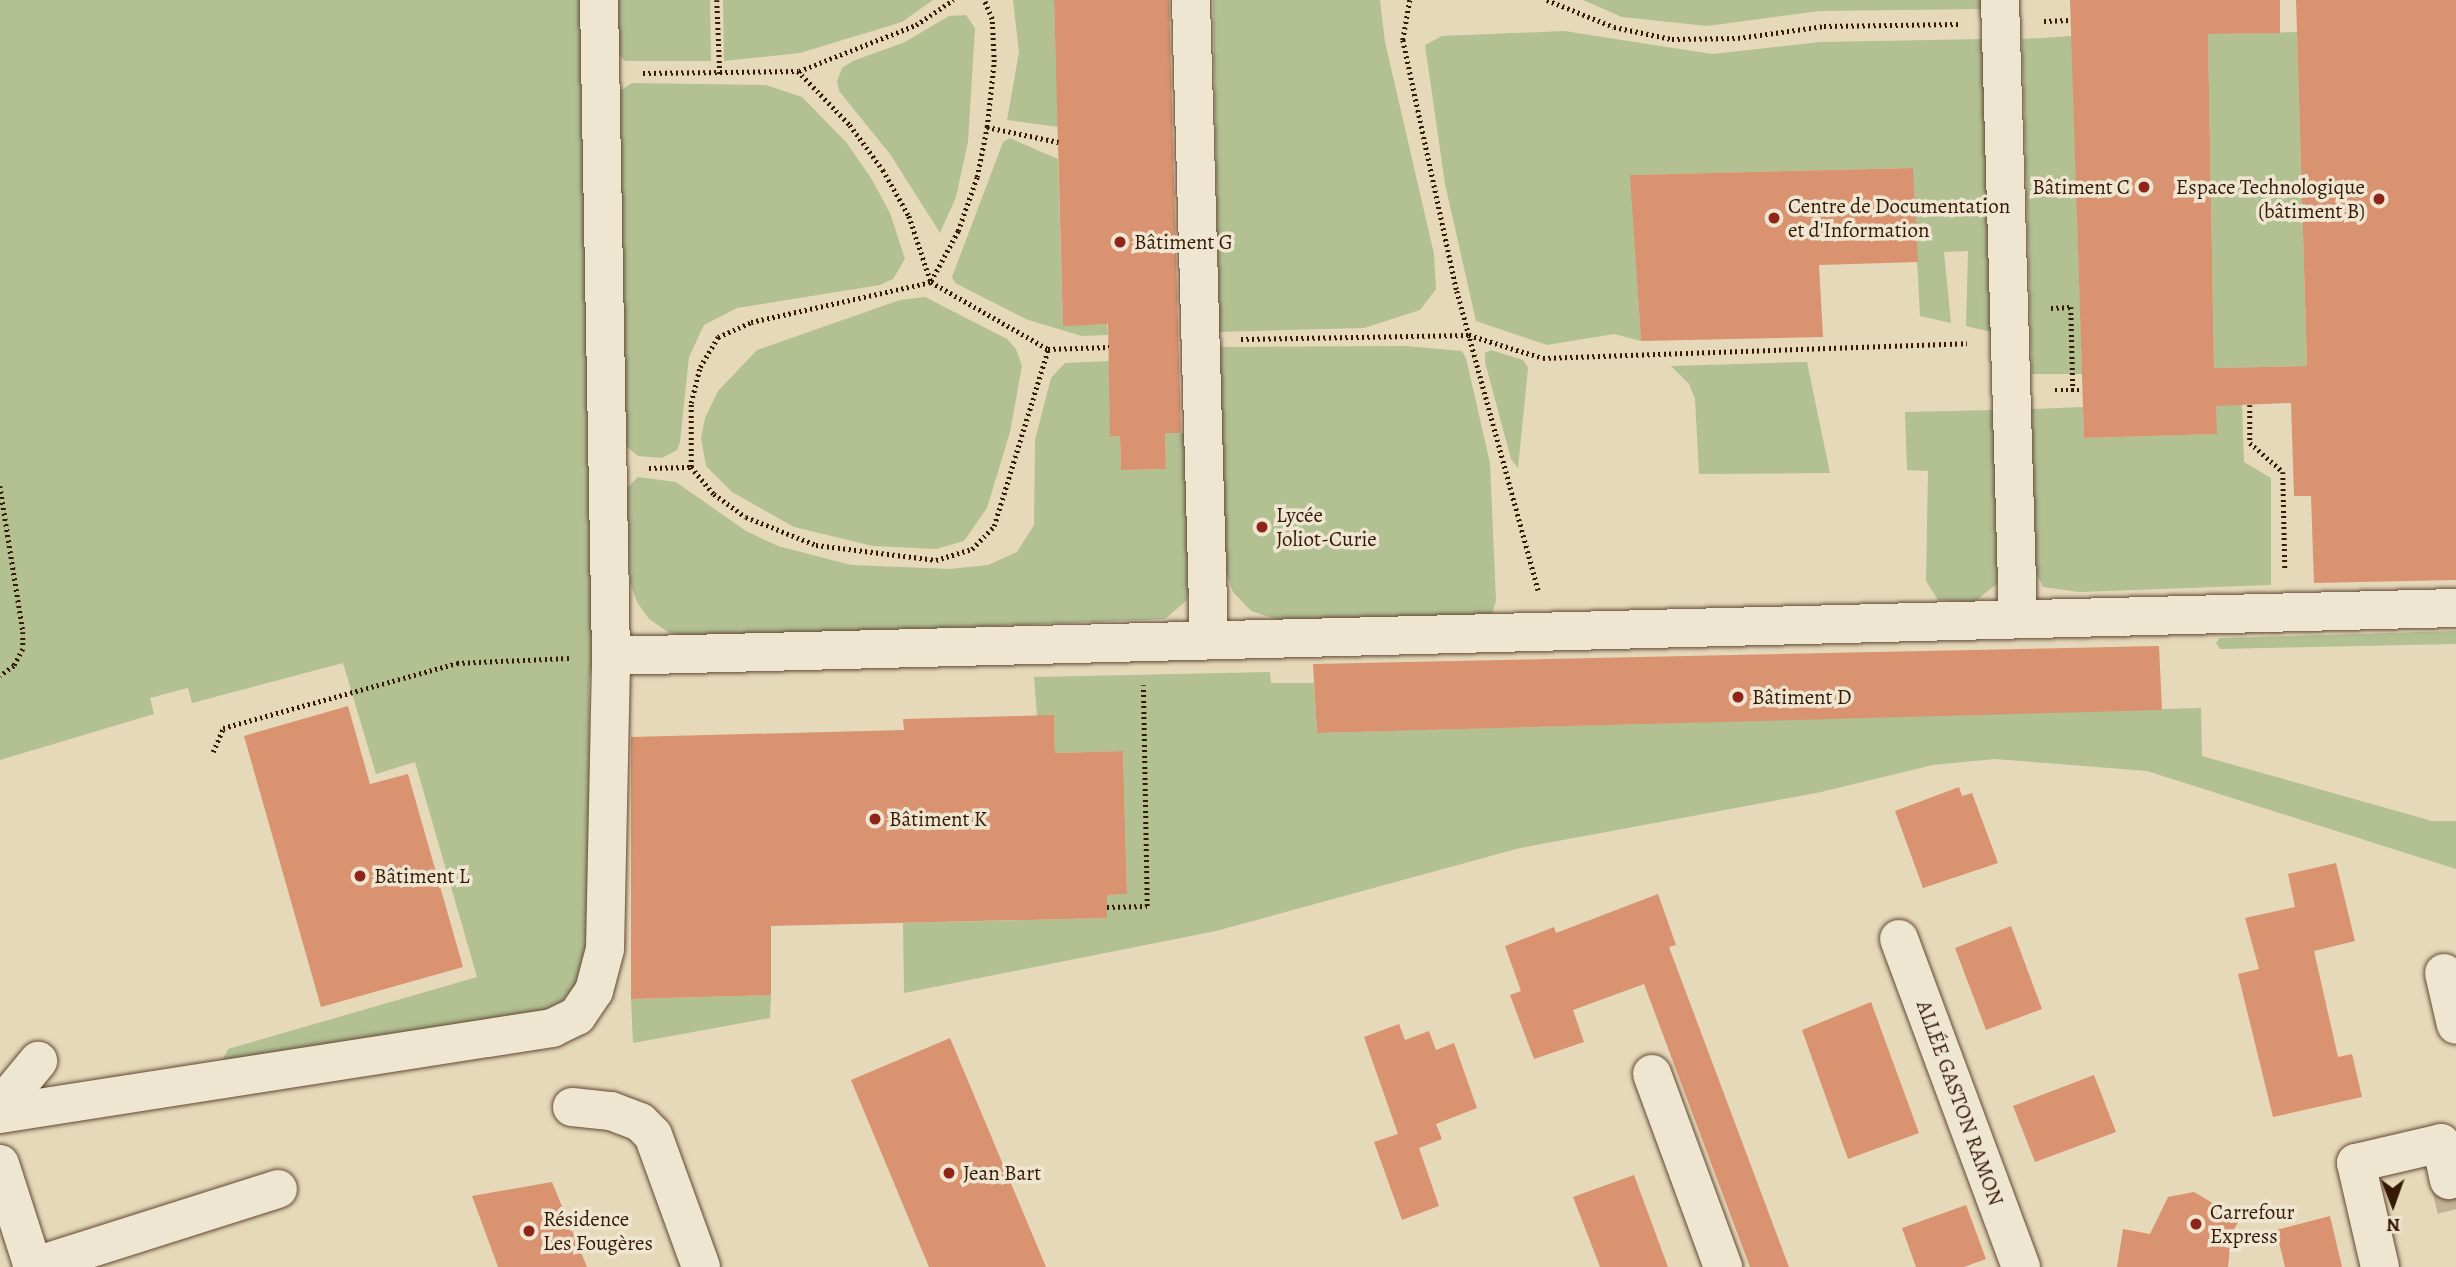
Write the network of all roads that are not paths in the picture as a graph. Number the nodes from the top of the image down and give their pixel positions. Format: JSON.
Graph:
{"nodes":[{"id":1,"x":598,"y":0,"type":"edge"},
{"id":2,"x":1191,"y":0,"type":"edge"},
{"id":3,"x":2000,"y":12,"type":"edge"},
{"id":4,"x":2456,"y":608,"type":"edge"},
{"id":5,"x":2018,"y":620,"type":"junction"},
{"id":6,"x":1209,"y":640,"type":"junction"},
{"id":7,"x":596,"y":657,"type":"junction"},
{"id":8,"x":1899,"y":939,"type":"dead end"},
{"id":9,"x":2444,"y":973,"type":"dead end"},
{"id":10,"x":2456,"y":1026,"type":"edge"},
{"id":11,"x":38,"y":1061,"type":"dead end"},
{"id":12,"x":1652,"y":1074,"type":"dead end"},
{"id":13,"x":0,"y":1107,"type":"edge"},
{"id":14,"x":572,"y":1107,"type":"dead end"},
{"id":15,"x":0,"y":1114,"type":"edge"},
{"id":16,"x":0,"y":1164,"type":"edge"},
{"id":17,"x":2449,"y":1180,"type":"dead end"},
{"id":18,"x":278,"y":1189,"type":"dead end"},
{"id":19,"x":32,"y":1267,"type":"edge"},
{"id":20,"x":701,"y":1267,"type":"edge"},
{"id":21,"x":1723,"y":1267,"type":"edge"},
{"id":22,"x":2021,"y":1267,"type":"edge"},
{"id":23,"x":2380,"y":1267,"type":"edge"}],
"edges":[{"from":1,"to":7,"type":"street"},
{"from":2,"to":6,"type":"street"},
{"from":3,"to":5,"type":"street"},
{"from":4,"to":5,"type":"street"},
{"from":5,"to":6,"type":"street"},
{"from":6,"to":7,"type":"street"},
{"from":7,"to":15,"type":"street"},
{"from":8,"to":22,"type":"street","name":"ALLÉE GASTON RAMON"},
{"from":9,"to":10,"type":"street"},
{"from":11,"to":13,"type":"street"},
{"from":12,"to":21,"type":"street"},
{"from":14,"to":20,"type":"street"},
{"from":16,"to":19,"type":"street"},
{"from":17,"to":23,"type":"street"},
{"from":18,"to":19,"type":"street"}]}
